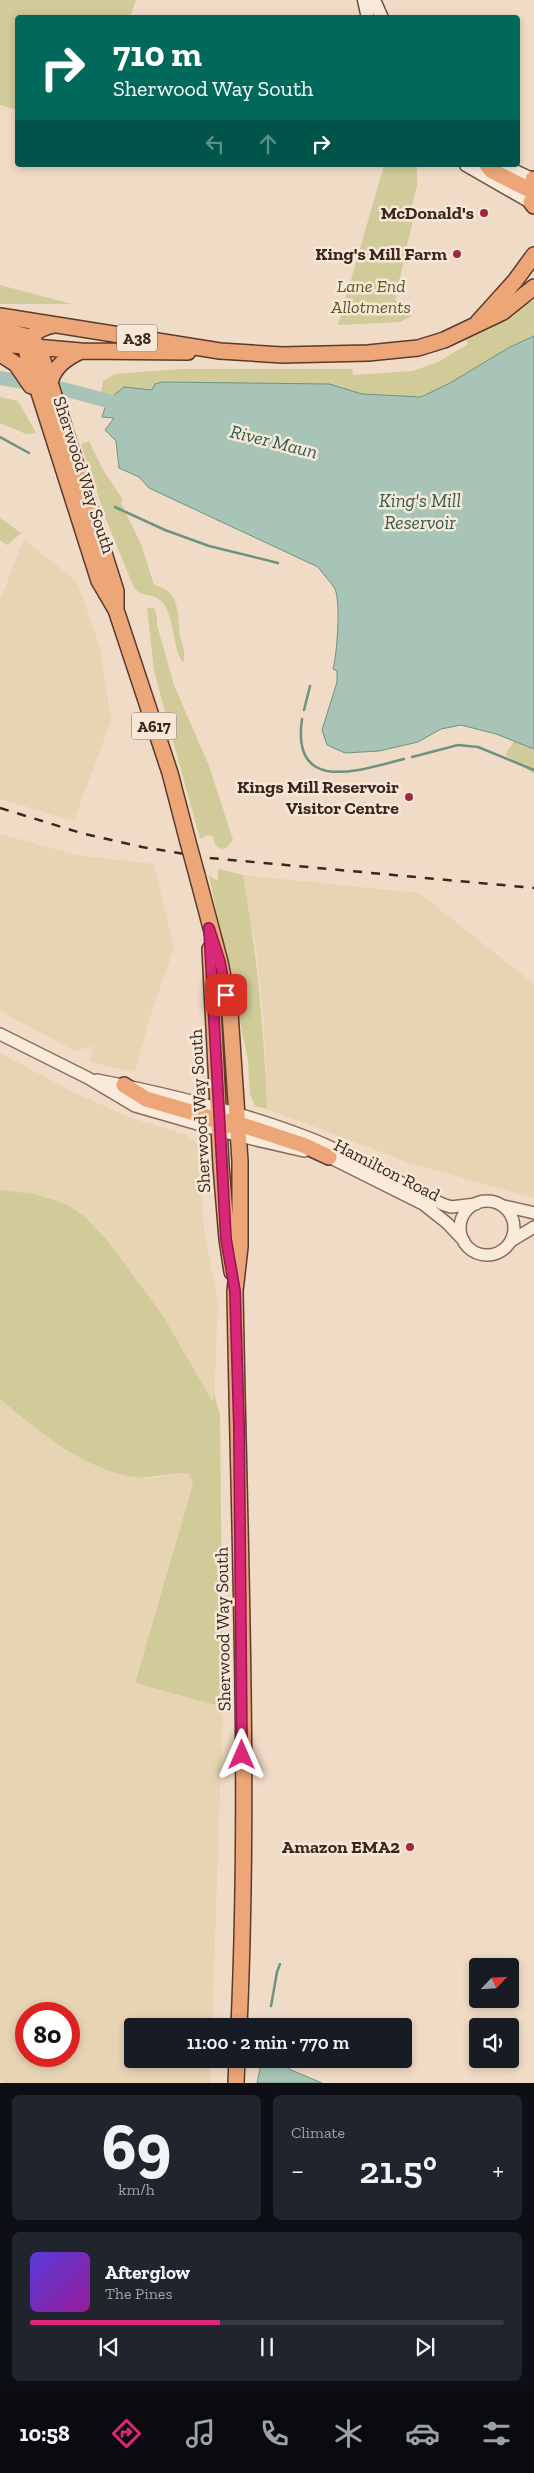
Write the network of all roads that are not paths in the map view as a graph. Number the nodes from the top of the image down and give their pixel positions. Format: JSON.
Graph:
{"nodes":[{"id":1,"x":364,"y":0,"type":"edge"},
{"id":2,"x":374,"y":0,"type":"edge"},
{"id":3,"x":367,"y":15,"type":"edge"},
{"id":4,"x":381,"y":15,"type":"edge"},
{"id":5,"x":471,"y":167,"type":"edge"},
{"id":6,"x":488,"y":167,"type":"edge"},
{"id":7,"x":504,"y":167,"type":"edge"},
{"id":8,"x":533,"y":192,"type":"edge"},
{"id":9,"x":534,"y":255,"type":"edge"},
{"id":10,"x":534,"y":273,"type":"edge"},
{"id":11,"x":534,"y":287,"type":"edge"},
{"id":12,"x":496,"y":301,"type":"junction"},
{"id":13,"x":0,"y":316,"type":"edge"},
{"id":14,"x":476,"y":324,"type":"junction"},
{"id":15,"x":54,"y":325,"type":"junction"},
{"id":16,"x":0,"y":330,"type":"edge"},
{"id":17,"x":0,"y":344,"type":"edge"},
{"id":18,"x":32,"y":344,"type":"junction"},
{"id":19,"x":81,"y":351,"type":"junction"},
{"id":20,"x":220,"y":351,"type":"junction"},
{"id":21,"x":0,"y":354,"type":"edge"},
{"id":22,"x":26,"y":372,"type":"junction"},
{"id":23,"x":50,"y":378,"type":"junction"},
{"id":24,"x":66,"y":458,"type":"junction"},
{"id":25,"x":209,"y":928,"type":"junction"},
{"id":26,"x":0,"y":1034,"type":"edge"},
{"id":27,"x":88,"y":1078,"type":"junction"},
{"id":28,"x":124,"y":1086,"type":"joint"},
{"id":29,"x":229,"y":1123,"type":"junction"},
{"id":30,"x":329,"y":1157,"type":"joint"},
{"id":31,"x":476,"y":1204,"type":"junction"},
{"id":32,"x":502,"y":1206,"type":"junction"},
{"id":33,"x":534,"y":1213,"type":"edge"},
{"id":34,"x":534,"y":1227,"type":"edge"},
{"id":35,"x":464,"y":1241,"type":"junction"},
{"id":36,"x":511,"y":1241,"type":"junction"},
{"id":37,"x":235,"y":1291,"type":"junction"},
{"id":38,"x":239,"y":2018,"type":"edge"},
{"id":39,"x":237,"y":2068,"type":"edge"},
{"id":40,"x":236,"y":2083,"type":"edge"}],
"edges":[{"from":1,"to":3,"type":"main road"},
{"from":2,"to":4,"type":"main road"},
{"from":5,"to":8,"type":"main road"},
{"from":6,"to":8,"type":"highway"},
{"from":7,"to":8,"type":"main road"},
{"from":9,"to":12,"type":"highway"},
{"from":10,"to":12,"type":"highway"},
{"from":11,"to":14,"type":"highway","number":"A38"},
{"from":12,"to":14,"type":"highway","number":"A38"},
{"from":13,"to":15,"type":"highway","number":"A38"},
{"from":14,"to":20,"type":"highway","number":"A38"},
{"from":15,"to":18,"type":"highway"},
{"from":15,"to":20,"type":"highway","number":"A38"},
{"from":16,"to":18,"type":"highway"},
{"from":17,"to":18,"type":"highway","number":"A38"},
{"from":18,"to":19,"type":"highway","number":"A38"},
{"from":18,"to":22,"type":"highway","number":"A617"},
{"from":18,"to":23,"type":"highway","name":"Sherwood Way South"},
{"from":19,"to":20,"type":"highway","number":"A38"},
{"from":19,"to":23,"type":"highway"},
{"from":21,"to":22,"type":"highway","number":"A617"},
{"from":22,"to":24,"type":"highway","name":"Sherwood Way South","number":"A617"},
{"from":23,"to":24,"type":"highway","name":"Sherwood Way South","number":"A617"},
{"from":24,"to":25,"type":"highway","name":"Sherwood Way South","number":"A617","bridge":true},
{"from":25,"to":29,"type":"highway","name":"Sherwood Way South","number":"A617"},
{"from":25,"to":29,"type":"highway","name":"Sherwood Way South","number":"A617"},
{"from":26,"to":27,"type":"street","name":"Hamilton Road"},
{"from":27,"to":28,"type":"street","name":"Hamilton Road"},
{"from":27,"to":29,"type":"street","name":"Hamilton Road"},
{"from":28,"to":29,"type":"highway"},
{"from":29,"to":30,"type":"highway"},
{"from":29,"to":31,"type":"street","name":"Hamilton Road"},
{"from":29,"to":37,"type":"highway","name":"Sherwood Way South","number":"A617"},
{"from":29,"to":37,"type":"highway","name":"Sherwood Way South","number":"A617"},
{"from":30,"to":35,"type":"street","name":"Hamilton Road"},
{"from":31,"to":32,"type":"street","name":"Hamilton Road"},
{"from":31,"to":35,"type":"street"},
{"from":32,"to":33,"type":"street","name":"Hamilton Road"},
{"from":32,"to":36,"type":"street"},
{"from":34,"to":36,"type":"street","name":"Hamilton Road"},
{"from":35,"to":36,"type":"street","name":"Hamilton Road"},
{"from":37,"to":38,"type":"highway","name":"Sherwood Way South","number":"A617"},
{"from":39,"to":40,"type":"highway"}]}
